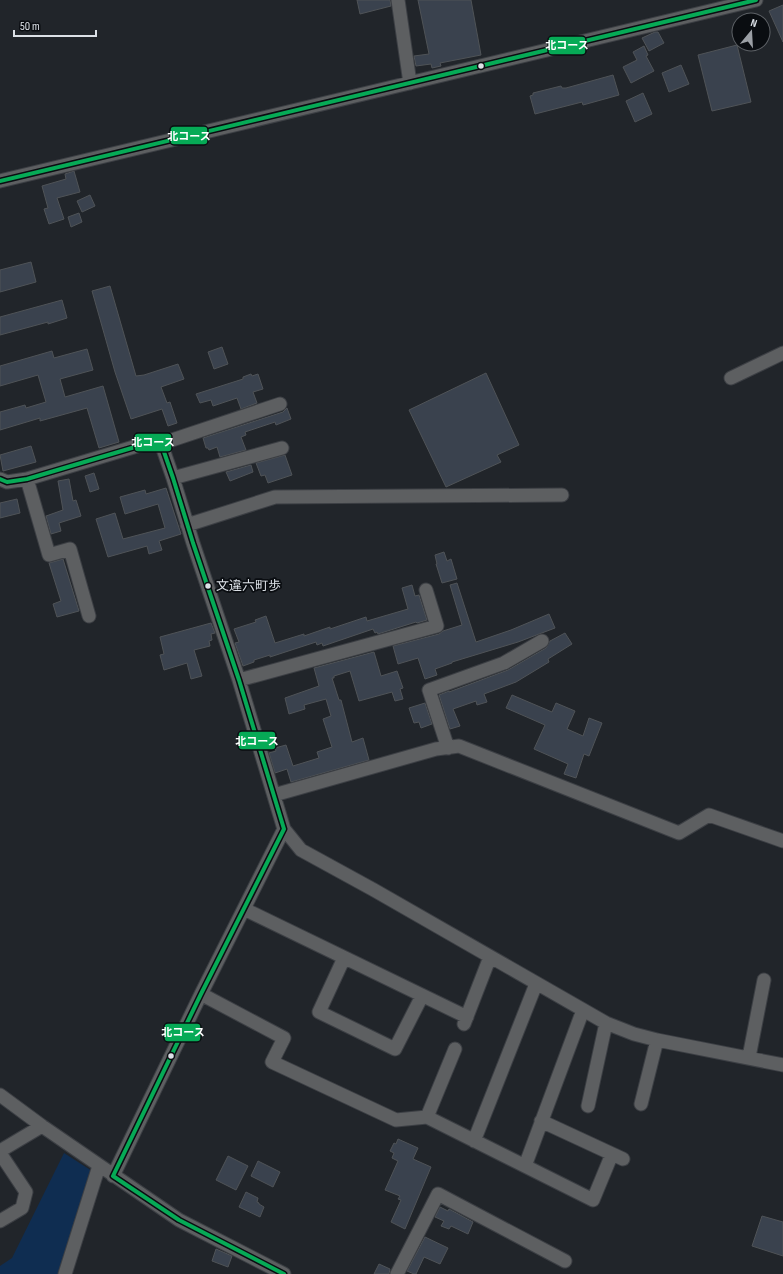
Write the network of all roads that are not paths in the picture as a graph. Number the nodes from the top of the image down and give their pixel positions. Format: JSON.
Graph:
{"nodes":[{"id":1,"x":398,"y":0,"type":"edge"},
{"id":2,"x":756,"y":0,"type":"edge"},
{"id":3,"x":410,"y":84,"type":"junction"},
{"id":4,"x":0,"y":181,"type":"edge"},
{"id":5,"x":783,"y":353,"type":"edge"},
{"id":6,"x":731,"y":378,"type":"dead end"},
{"id":7,"x":280,"y":404,"type":"dead end"},
{"id":8,"x":160,"y":444,"type":"junction"},
{"id":9,"x":282,"y":448,"type":"dead end"},
{"id":10,"x":173,"y":478,"type":"junction"},
{"id":11,"x":0,"y":479,"type":"edge"},
{"id":12,"x":27,"y":479,"type":"junction"},
{"id":13,"x":562,"y":495,"type":"dead end"},
{"id":14,"x":187,"y":525,"type":"junction"},
{"id":15,"x":426,"y":590,"type":"dead end"},
{"id":16,"x":89,"y":616,"type":"dead end"},
{"id":17,"x":542,"y":641,"type":"dead end"},
{"id":18,"x":239,"y":680,"type":"junction"},
{"id":19,"x":448,"y":748,"type":"junction"},
{"id":20,"x":274,"y":795,"type":"junction"},
{"id":21,"x":284,"y":829,"type":"junction"},
{"id":22,"x":783,"y":842,"type":"edge"},
{"id":23,"x":244,"y":909,"type":"junction"},
{"id":24,"x":490,"y":957,"type":"junction"},
{"id":25,"x":344,"y":958,"type":"junction"},
{"id":26,"x":764,"y":980,"type":"dead end"},
{"id":27,"x":536,"y":984,"type":"junction"},
{"id":28,"x":201,"y":994,"type":"junction"},
{"id":29,"x":422,"y":996,"type":"junction"},
{"id":30,"x":583,"y":1010,"type":"junction"},
{"id":31,"x":606,"y":1023,"type":"junction"},
{"id":32,"x":657,"y":1040,"type":"junction"},
{"id":33,"x":455,"y":1050,"type":"dead end"},
{"id":34,"x":749,"y":1058,"type":"junction"},
{"id":35,"x":783,"y":1065,"type":"edge"},
{"id":36,"x":0,"y":1095,"type":"edge"},
{"id":37,"x":641,"y":1104,"type":"dead end"},
{"id":38,"x":588,"y":1106,"type":"dead end"},
{"id":39,"x":427,"y":1117,"type":"junction"},
{"id":40,"x":541,"y":1121,"type":"junction"},
{"id":41,"x":42,"y":1126,"type":"junction"},
{"id":42,"x":474,"y":1141,"type":"junction"},
{"id":43,"x":0,"y":1152,"type":"edge"},
{"id":44,"x":99,"y":1166,"type":"junction"},
{"id":45,"x":525,"y":1166,"type":"junction"},
{"id":46,"x":113,"y":1176,"type":"junction"},
{"id":47,"x":0,"y":1221,"type":"edge"},
{"id":48,"x":565,"y":1260,"type":"dead end"},
{"id":49,"x":65,"y":1274,"type":"edge"},
{"id":50,"x":284,"y":1274,"type":"edge"},
{"id":51,"x":397,"y":1274,"type":"edge"}],
"edges":[{"from":1,"to":3,"type":"street"},
{"from":2,"to":3,"type":"street"},
{"from":3,"to":4,"type":"street"},
{"from":5,"to":6,"type":"street"},
{"from":7,"to":8,"type":"street"},
{"from":8,"to":10,"type":"street"},
{"from":8,"to":12,"type":"street"},
{"from":9,"to":10,"type":"street"},
{"from":10,"to":14,"type":"street"},
{"from":11,"to":12,"type":"street"},
{"from":12,"to":16,"type":"street"},
{"from":13,"to":14,"type":"street"},
{"from":14,"to":18,"type":"street"},
{"from":15,"to":18,"type":"street"},
{"from":17,"to":19,"type":"street"},
{"from":18,"to":20,"type":"street"},
{"from":19,"to":20,"type":"street"},
{"from":19,"to":22,"type":"street"},
{"from":20,"to":21,"type":"street"},
{"from":21,"to":23,"type":"street"},
{"from":21,"to":24,"type":"street"},
{"from":23,"to":25,"type":"street"},
{"from":23,"to":28,"type":"street"},
{"from":24,"to":27,"type":"street"},
{"from":24,"to":29,"type":"street"},
{"from":25,"to":29,"type":"street"},
{"from":25,"to":29,"type":"street"},
{"from":26,"to":34,"type":"street"},
{"from":27,"to":30,"type":"street"},
{"from":27,"to":42,"type":"street"},
{"from":28,"to":39,"type":"street"},
{"from":28,"to":46,"type":"street"},
{"from":30,"to":31,"type":"street"},
{"from":30,"to":40,"type":"street"},
{"from":31,"to":32,"type":"street"},
{"from":31,"to":38,"type":"street"},
{"from":32,"to":34,"type":"street"},
{"from":32,"to":37,"type":"street"},
{"from":33,"to":39,"type":"street"},
{"from":34,"to":35,"type":"street"},
{"from":36,"to":41,"type":"street"},
{"from":39,"to":42,"type":"street"},
{"from":40,"to":45,"type":"street"},
{"from":40,"to":45,"type":"street"},
{"from":41,"to":43,"type":"street"},
{"from":41,"to":44,"type":"street"},
{"from":42,"to":45,"type":"street"},
{"from":43,"to":47,"type":"street"},
{"from":44,"to":46,"type":"street"},
{"from":44,"to":49,"type":"street"},
{"from":46,"to":50,"type":"street"},
{"from":48,"to":51,"type":"street"}]}
